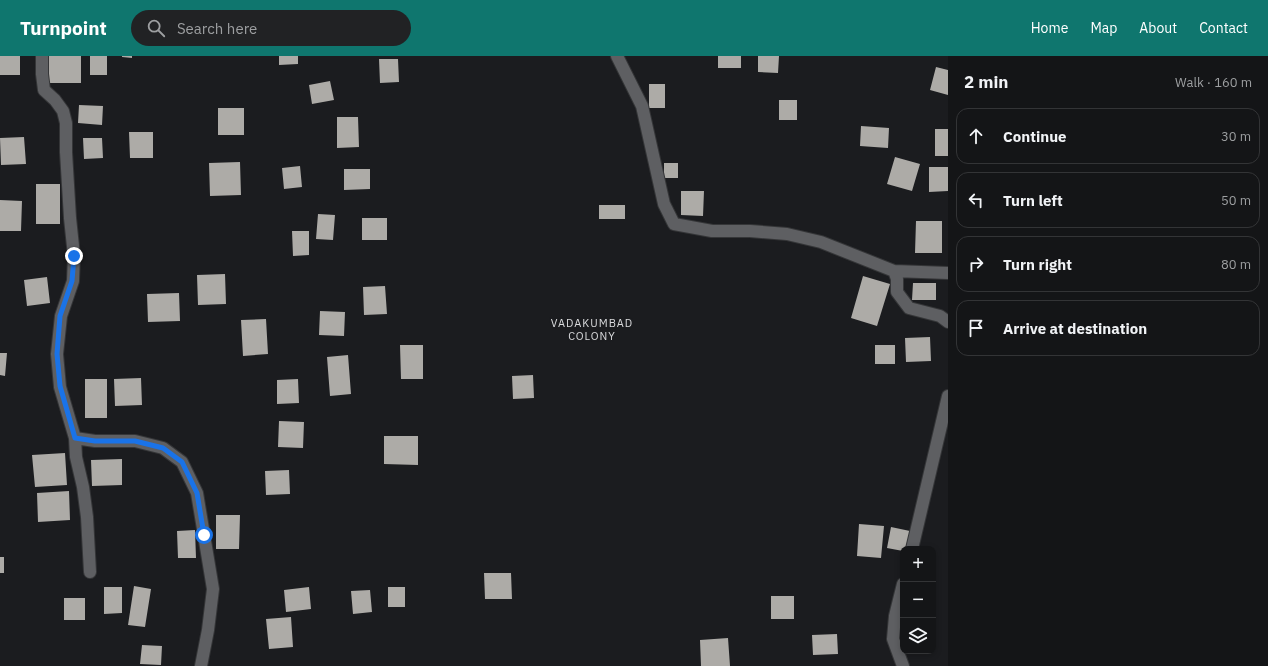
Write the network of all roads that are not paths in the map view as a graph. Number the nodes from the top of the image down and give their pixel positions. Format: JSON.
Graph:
{"nodes":[{"id":1,"x":42,"y":56,"type":"edge"},
{"id":2,"x":617,"y":56,"type":"edge"},
{"id":3,"x":894,"y":271,"type":"junction"},
{"id":4,"x":948,"y":273,"type":"edge"},
{"id":5,"x":948,"y":322,"type":"edge"},
{"id":6,"x":948,"y":396,"type":"edge"},
{"id":7,"x":75,"y":438,"type":"junction"},
{"id":8,"x":913,"y":546,"type":"edge"},
{"id":9,"x":90,"y":572,"type":"dead end"},
{"id":10,"x":900,"y":596,"type":"edge"},
{"id":11,"x":201,"y":666,"type":"edge"},
{"id":12,"x":903,"y":666,"type":"edge"}],
"edges":[{"from":1,"to":7,"type":"street"},
{"from":2,"to":3,"type":"street"},
{"from":3,"to":4,"type":"street"},
{"from":3,"to":5,"type":"street"},
{"from":6,"to":8,"type":"street"},
{"from":7,"to":9,"type":"street"},
{"from":7,"to":11,"type":"street"},
{"from":10,"to":12,"type":"street"}]}
